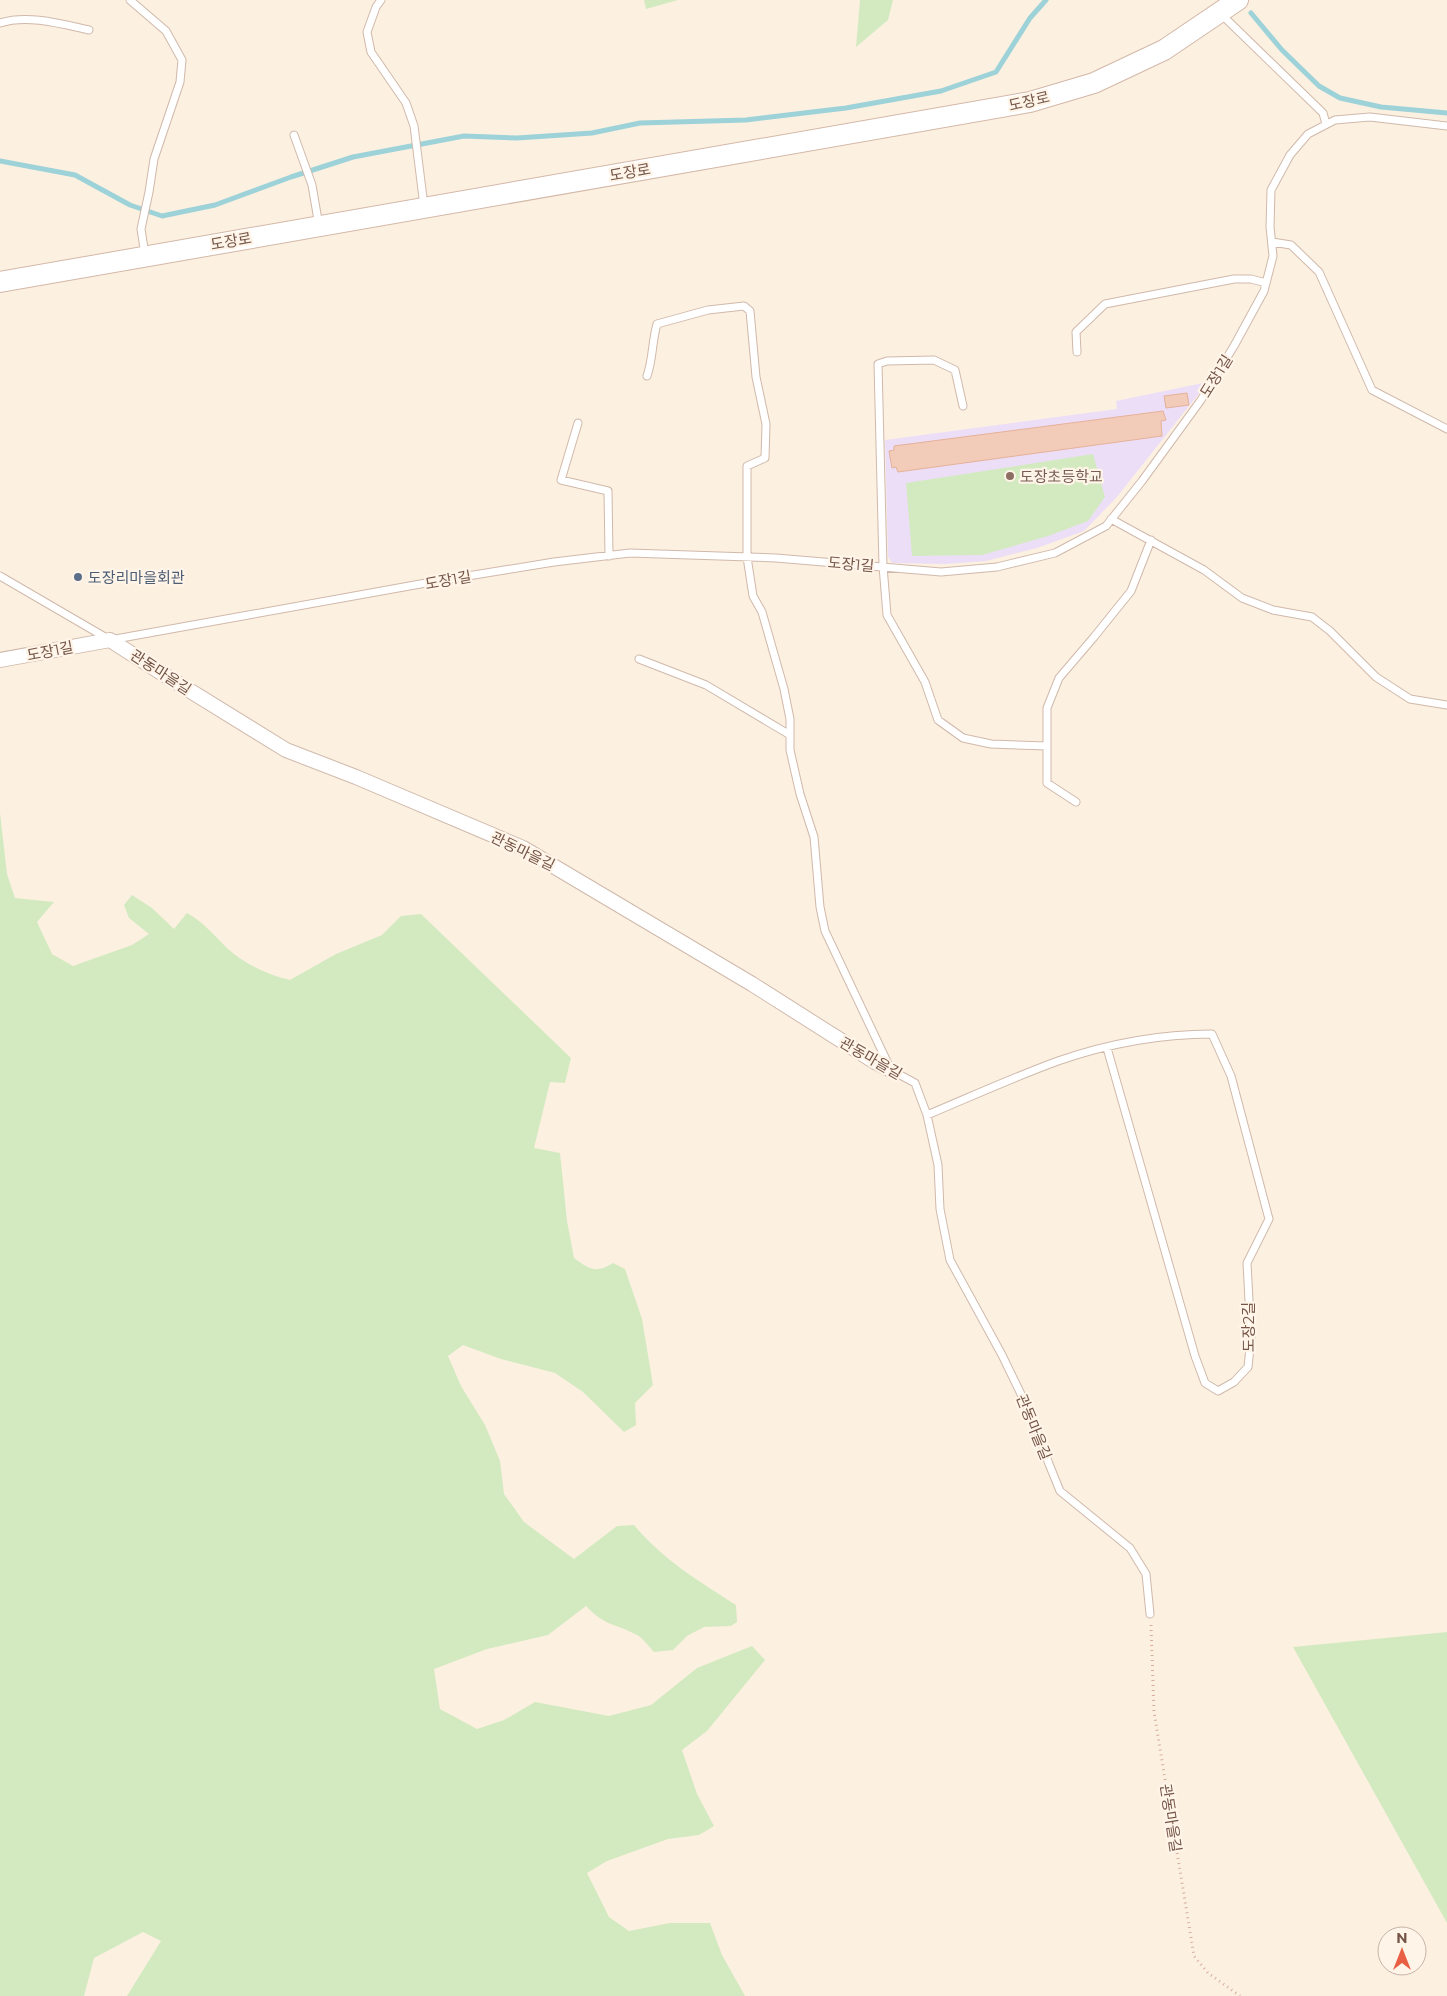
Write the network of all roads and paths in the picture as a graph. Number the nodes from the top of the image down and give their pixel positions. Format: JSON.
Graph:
{"nodes":[{"id":1,"x":130,"y":0,"type":"edge"},
{"id":2,"x":381,"y":0,"type":"edge"},
{"id":3,"x":1238,"y":0,"type":"edge"},
{"id":4,"x":1220,"y":13,"type":"junction"},
{"id":5,"x":0,"y":23,"type":"edge"},
{"id":6,"x":89,"y":30,"type":"dead end"},
{"id":7,"x":1326,"y":124,"type":"junction"},
{"id":8,"x":1447,"y":126,"type":"edge"},
{"id":9,"x":294,"y":135,"type":"dead end"},
{"id":10,"x":424,"y":208,"type":"junction"},
{"id":11,"x":320,"y":226,"type":"junction"},
{"id":12,"x":1272,"y":242,"type":"junction"},
{"id":13,"x":145,"y":256,"type":"junction"},
{"id":14,"x":0,"y":282,"type":"edge"},
{"id":15,"x":1266,"y":283,"type":"junction"},
{"id":16,"x":1077,"y":352,"type":"dead end"},
{"id":17,"x":647,"y":376,"type":"dead end"},
{"id":18,"x":963,"y":406,"type":"dead end"},
{"id":19,"x":578,"y":423,"type":"dead end"},
{"id":20,"x":1447,"y":429,"type":"edge"},
{"id":21,"x":1111,"y":519,"type":"junction"},
{"id":22,"x":1151,"y":540,"type":"junction"},
{"id":23,"x":609,"y":556,"type":"junction"},
{"id":24,"x":748,"y":557,"type":"junction"},
{"id":25,"x":883,"y":566,"type":"junction"},
{"id":26,"x":0,"y":576,"type":"edge"},
{"id":27,"x":110,"y":640,"type":"junction"},
{"id":28,"x":639,"y":659,"type":"dead end"},
{"id":29,"x":0,"y":660,"type":"edge"},
{"id":30,"x":1447,"y":705,"type":"edge"},
{"id":31,"x":790,"y":735,"type":"junction"},
{"id":32,"x":1047,"y":746,"type":"junction"},
{"id":33,"x":1076,"y":802,"type":"dead end"},
{"id":34,"x":1107,"y":1048,"type":"junction"},
{"id":35,"x":891,"y":1070,"type":"junction"},
{"id":36,"x":927,"y":1115,"type":"junction"},
{"id":37,"x":1150,"y":1614,"type":"joint"},
{"id":38,"x":1240,"y":1996,"type":"edge"}],
"edges":[{"from":1,"to":13,"type":"lane"},
{"from":2,"to":10,"type":"lane"},
{"from":3,"to":4,"type":"street","name":"도장로"},
{"from":4,"to":7,"type":"lane"},
{"from":4,"to":10,"type":"street","name":"도장로"},
{"from":5,"to":6,"type":"lane"},
{"from":7,"to":8,"type":"lane","name":"도장1길"},
{"from":7,"to":12,"type":"lane","name":"도장1길"},
{"from":9,"to":11,"type":"lane"},
{"from":10,"to":11,"type":"street","name":"도장로"},
{"from":11,"to":13,"type":"street","name":"도장로"},
{"from":12,"to":15,"type":"lane","name":"도장1길"},
{"from":12,"to":20,"type":"lane"},
{"from":13,"to":14,"type":"street","name":"도장로"},
{"from":15,"to":16,"type":"lane"},
{"from":15,"to":21,"type":"lane","name":"도장1길"},
{"from":17,"to":24,"type":"lane"},
{"from":18,"to":25,"type":"lane"},
{"from":19,"to":23,"type":"lane"},
{"from":21,"to":22,"type":"lane"},
{"from":21,"to":25,"type":"lane","name":"도장1길"},
{"from":22,"to":30,"type":"lane"},
{"from":22,"to":32,"type":"lane"},
{"from":23,"to":24,"type":"lane","name":"도장1길"},
{"from":23,"to":27,"type":"lane","name":"도장1길"},
{"from":24,"to":25,"type":"lane","name":"도장1길"},
{"from":24,"to":31,"type":"lane"},
{"from":25,"to":32,"type":"lane"},
{"from":26,"to":27,"type":"lane","name":"관동마을길"},
{"from":27,"to":29,"type":"street","name":"도장1길"},
{"from":27,"to":35,"type":"street","name":"관동마을길"},
{"from":28,"to":31,"type":"lane"},
{"from":31,"to":35,"type":"lane"},
{"from":32,"to":33,"type":"lane"},
{"from":34,"to":34,"type":"lane","name":"도장2길"},
{"from":34,"to":36,"type":"lane","name":"도장2길"},
{"from":35,"to":36,"type":"lane","name":"관동마을길"},
{"from":36,"to":37,"type":"lane","name":"관동마을길"},
{"from":37,"to":38,"type":"path","name":"관동마을길"}]}
